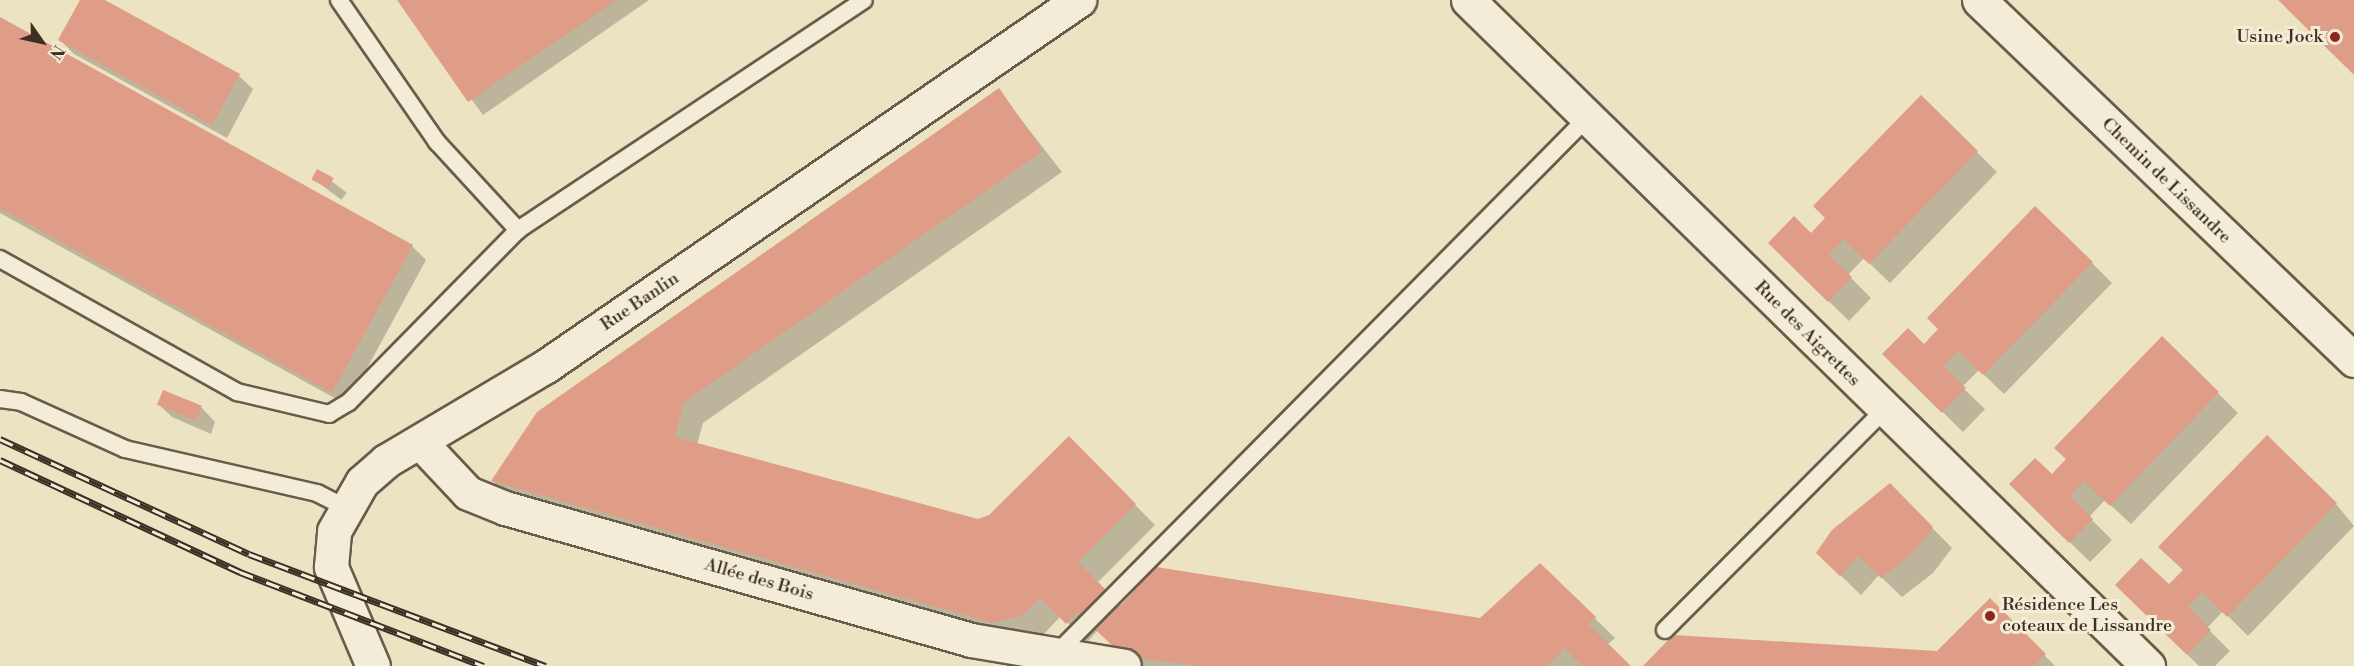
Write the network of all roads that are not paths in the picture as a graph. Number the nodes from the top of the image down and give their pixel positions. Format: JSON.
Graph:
{"nodes":[{"id":1,"x":339,"y":0,"type":"edge"},
{"id":2,"x":864,"y":0,"type":"edge"},
{"id":3,"x":1079,"y":0,"type":"edge"},
{"id":4,"x":1468,"y":0,"type":"edge"},
{"id":5,"x":1979,"y":0,"type":"edge"},
{"id":6,"x":1588,"y":117,"type":"junction"},
{"id":7,"x":518,"y":230,"type":"junction"},
{"id":8,"x":0,"y":259,"type":"edge"},
{"id":9,"x":2354,"y":360,"type":"edge"},
{"id":10,"x":0,"y":399,"type":"edge"},
{"id":11,"x":1884,"y":410,"type":"junction"},
{"id":12,"x":420,"y":441,"type":"junction"},
{"id":13,"x":344,"y":507,"type":"junction"},
{"id":14,"x":1665,"y":630,"type":"dead end"},
{"id":15,"x":1055,"y":655,"type":"junction"},
{"id":16,"x":373,"y":666,"type":"edge"},
{"id":17,"x":1124,"y":666,"type":"edge"},
{"id":18,"x":2148,"y":666,"type":"edge"}],
"edges":[{"from":1,"to":7,"type":"lane"},
{"from":2,"to":7,"type":"lane"},
{"from":3,"to":12,"type":"street","name":"Rue Banlin"},
{"from":4,"to":6,"type":"street","name":"Rue des Aigrettes"},
{"from":5,"to":9,"type":"street","name":"Chemin de Lissandre"},
{"from":6,"to":11,"type":"street","name":"Rue des Aigrettes"},
{"from":6,"to":15,"type":"lane"},
{"from":7,"to":8,"type":"lane"},
{"from":10,"to":13,"type":"lane"},
{"from":11,"to":14,"type":"lane"},
{"from":11,"to":18,"type":"street","name":"Rue des Aigrettes"},
{"from":12,"to":13,"type":"street","name":"Rue Banlin"},
{"from":12,"to":15,"type":"street","name":"Allée des Bois"},
{"from":13,"to":16,"type":"street"},
{"from":15,"to":17,"type":"street","name":"Allée des Bois"}]}
